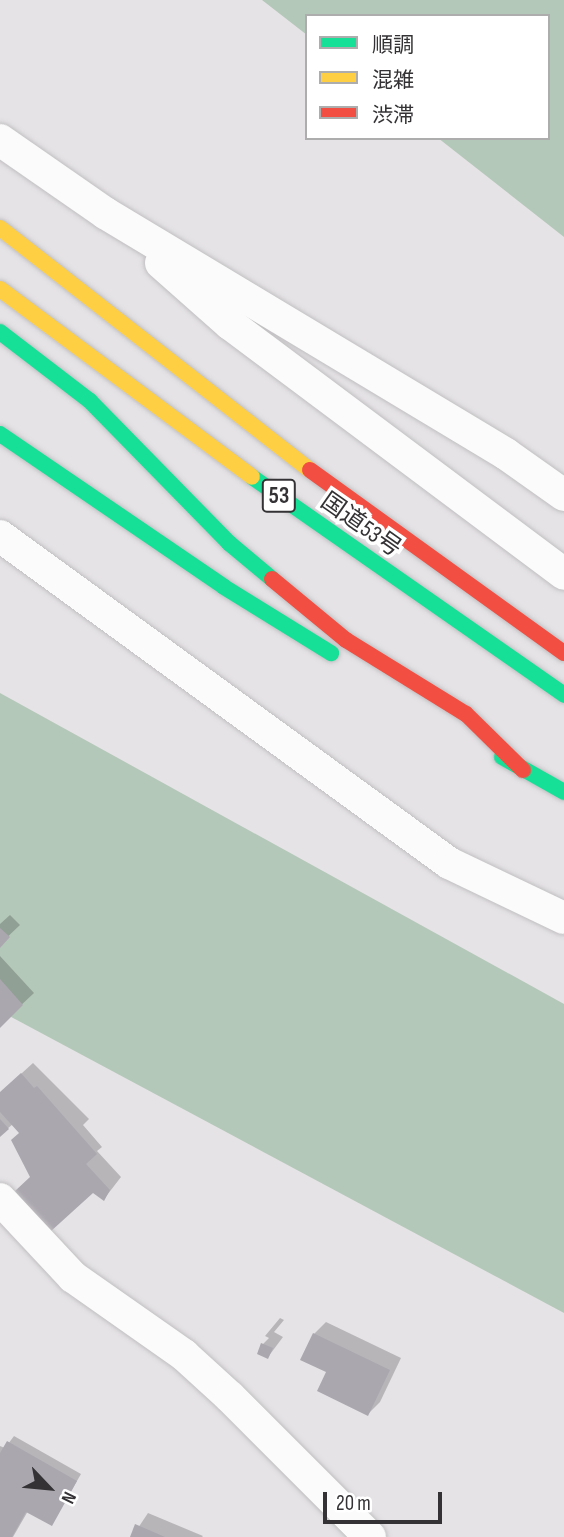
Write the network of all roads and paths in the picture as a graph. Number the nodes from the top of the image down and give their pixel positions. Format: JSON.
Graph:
{"nodes":[{"id":1,"x":0,"y":140,"type":"edge"},
{"id":2,"x":105,"y":214,"type":"junction"},
{"id":3,"x":0,"y":228,"type":"edge"},
{"id":4,"x":0,"y":289,"type":"edge"},
{"id":5,"x":0,"y":332,"type":"edge"},
{"id":6,"x":0,"y":434,"type":"edge"},
{"id":7,"x":564,"y":495,"type":"edge"},
{"id":8,"x":0,"y":536,"type":"edge"},
{"id":9,"x":564,"y":575,"type":"edge"},
{"id":10,"x":564,"y":653,"type":"edge"},
{"id":11,"x":350,"y":664,"type":"dead end"},
{"id":12,"x":564,"y":695,"type":"edge"},
{"id":13,"x":454,"y":728,"type":"dead end"},
{"id":14,"x":523,"y":770,"type":"junction"},
{"id":15,"x":564,"y":792,"type":"edge"},
{"id":16,"x":564,"y":918,"type":"edge"},
{"id":17,"x":0,"y":1199,"type":"edge"},
{"id":18,"x":370,"y":1537,"type":"edge"}],
"edges":[{"from":1,"to":2,"type":"street"},
{"from":2,"to":7,"type":"street"},
{"from":2,"to":9,"type":"street"},
{"from":3,"to":10,"type":"highway"},
{"from":4,"to":12,"type":"highway","name":"国道53号","number":"53"},
{"from":5,"to":14,"type":"highway"},
{"from":6,"to":11,"type":"highway"},
{"from":8,"to":16,"type":"street"},
{"from":13,"to":14,"type":"highway"},
{"from":14,"to":15,"type":"highway"},
{"from":17,"to":18,"type":"street"}]}
